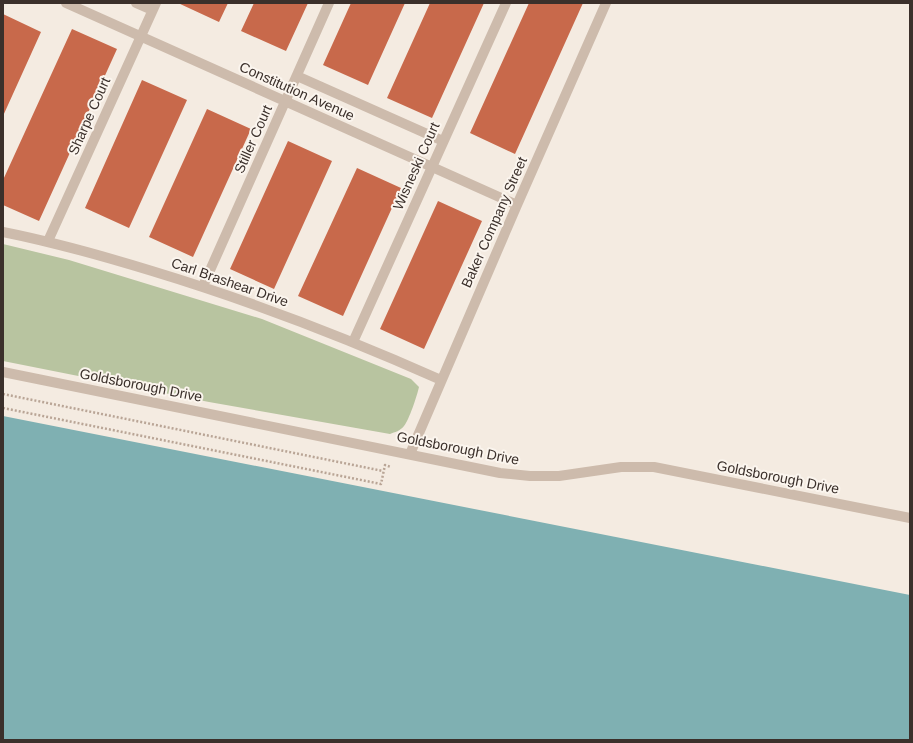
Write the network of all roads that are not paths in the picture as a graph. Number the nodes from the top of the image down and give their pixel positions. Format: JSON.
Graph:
{"nodes":[{"id":1,"x":66,"y":3,"type":"edge"},
{"id":2,"x":136,"y":3,"type":"edge"},
{"id":3,"x":329,"y":3,"type":"edge"},
{"id":4,"x":506,"y":3,"type":"edge"},
{"id":5,"x":606,"y":3,"type":"edge"},
{"id":6,"x":154,"y":6,"type":"edge"},
{"id":7,"x":140,"y":37,"type":"junction"},
{"id":8,"x":297,"y":76,"type":"junction"},
{"id":9,"x":285,"y":101,"type":"junction"},
{"id":10,"x":443,"y":141,"type":"junction"},
{"id":11,"x":432,"y":167,"type":"junction"},
{"id":12,"x":517,"y":205,"type":"junction"},
{"id":13,"x":3,"y":232,"type":"edge"},
{"id":14,"x":48,"y":241,"type":"junction"},
{"id":15,"x":203,"y":286,"type":"junction"},
{"id":16,"x":353,"y":342,"type":"junction"},
{"id":17,"x":3,"y":372,"type":"edge"},
{"id":18,"x":441,"y":380,"type":"junction"},
{"id":19,"x":410,"y":454,"type":"junction"},
{"id":20,"x":910,"y":518,"type":"edge"}],
"edges":[{"from":1,"to":7,"type":"street","name":"Constitution Avenue"},
{"from":2,"to":6,"type":"street"},
{"from":3,"to":8,"type":"street","name":"Stiller Court"},
{"from":4,"to":10,"type":"street","name":"Wisneski Court"},
{"from":5,"to":12,"type":"street","name":"Baker Company Street"},
{"from":6,"to":7,"type":"street","name":"Sharpe Court"},
{"from":7,"to":9,"type":"street","name":"Constitution Avenue"},
{"from":7,"to":14,"type":"street","name":"Sharpe Court"},
{"from":8,"to":9,"type":"street","name":"Stiller Court"},
{"from":8,"to":10,"type":"street"},
{"from":9,"to":11,"type":"street","name":"Constitution Avenue"},
{"from":9,"to":15,"type":"street","name":"Stiller Court"},
{"from":10,"to":11,"type":"street","name":"Wisneski Court"},
{"from":11,"to":12,"type":"street","name":"Constitution Avenue"},
{"from":11,"to":16,"type":"street","name":"Wisneski Court"},
{"from":12,"to":18,"type":"street","name":"Baker Company Street"},
{"from":13,"to":14,"type":"street","name":"Carl Brashear Drive"},
{"from":14,"to":15,"type":"street","name":"Carl Brashear Drive"},
{"from":15,"to":16,"type":"street","name":"Carl Brashear Drive"},
{"from":16,"to":18,"type":"street","name":"Carl Brashear Drive"},
{"from":17,"to":19,"type":"street","name":"Goldsborough Drive"},
{"from":18,"to":19,"type":"street","name":"Baker Company Street"},
{"from":19,"to":20,"type":"street","name":"Goldsborough Drive"}]}
